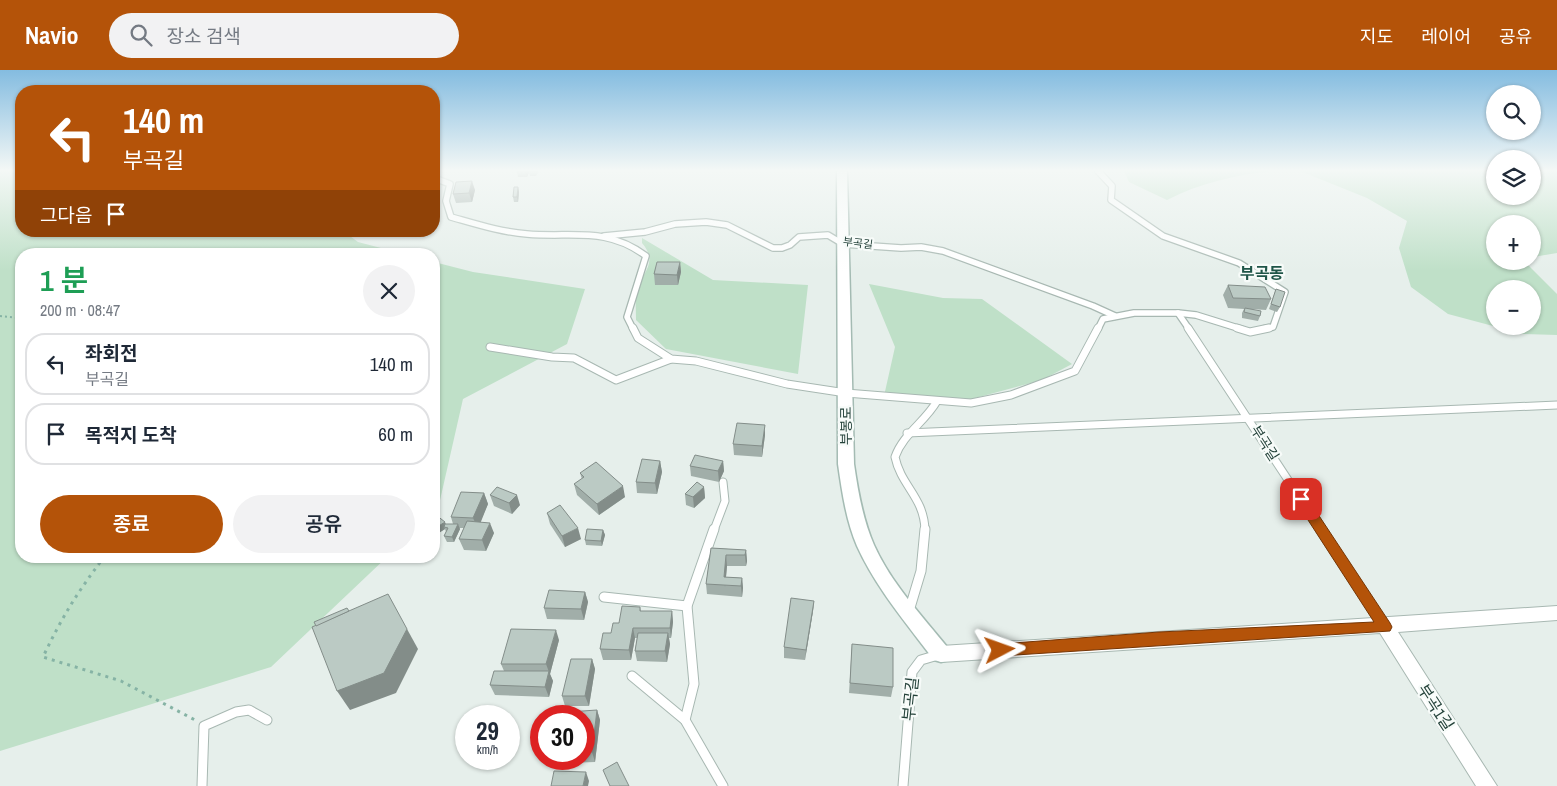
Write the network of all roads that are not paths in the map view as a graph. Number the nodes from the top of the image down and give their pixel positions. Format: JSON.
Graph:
{"nodes":[{"id":1,"x":447,"y":204,"type":"edge"},
{"id":2,"x":842,"y":204,"type":"edge"},
{"id":3,"x":1117,"y":204,"type":"edge"},
{"id":4,"x":602,"y":236,"type":"junction"},
{"id":5,"x":843,"y":244,"type":"junction"},
{"id":6,"x":1178,"y":313,"type":"junction"},
{"id":7,"x":1115,"y":316,"type":"junction"},
{"id":8,"x":490,"y":347,"type":"dead end"},
{"id":9,"x":671,"y":358,"type":"junction"},
{"id":10,"x":846,"y":393,"type":"junction"},
{"id":11,"x":937,"y":401,"type":"junction"},
{"id":12,"x":1557,"y":405,"type":"edge"},
{"id":13,"x":1249,"y":419,"type":"junction"},
{"id":14,"x":908,"y":433,"type":"junction"},
{"id":15,"x":723,"y":482,"type":"dead end"},
{"id":16,"x":604,"y":597,"type":"dead end"},
{"id":17,"x":687,"y":606,"type":"junction"},
{"id":18,"x":909,"y":612,"type":"junction"},
{"id":19,"x":1557,"y":614,"type":"edge"},
{"id":20,"x":1385,"y":627,"type":"junction"},
{"id":21,"x":941,"y":654,"type":"junction"},
{"id":22,"x":632,"y":676,"type":"dead end"},
{"id":23,"x":267,"y":720,"type":"dead end"},
{"id":24,"x":685,"y":720,"type":"junction"},
{"id":25,"x":202,"y":786,"type":"edge"},
{"id":26,"x":723,"y":786,"type":"edge"},
{"id":27,"x":903,"y":786,"type":"edge"},
{"id":28,"x":1487,"y":786,"type":"edge"}],
"edges":[{"from":1,"to":4,"type":"lane","name":"부곡길"},
{"from":2,"to":5,"type":"street","name":"부봉로"},
{"from":3,"to":6,"type":"lane"},
{"from":4,"to":5,"type":"lane","name":"부곡길"},
{"from":4,"to":9,"type":"lane","name":"부곡길"},
{"from":5,"to":7,"type":"lane","name":"부곡길"},
{"from":5,"to":10,"type":"street","name":"부봉로"},
{"from":6,"to":7,"type":"lane"},
{"from":6,"to":13,"type":"lane","name":"부곡길"},
{"from":7,"to":11,"type":"lane","name":"부곡길"},
{"from":8,"to":9,"type":"lane"},
{"from":9,"to":10,"type":"lane","name":"부곡길"},
{"from":10,"to":11,"type":"lane","name":"부곡길"},
{"from":10,"to":18,"type":"street","name":"부봉로"},
{"from":11,"to":14,"type":"lane"},
{"from":12,"to":13,"type":"lane"},
{"from":13,"to":14,"type":"lane"},
{"from":13,"to":20,"type":"lane","name":"부곡길"},
{"from":14,"to":18,"type":"lane"},
{"from":15,"to":17,"type":"lane"},
{"from":16,"to":17,"type":"lane"},
{"from":17,"to":24,"type":"lane"},
{"from":18,"to":21,"type":"street","name":"부봉로"},
{"from":19,"to":20,"type":"street","name":"부곡길"},
{"from":20,"to":21,"type":"street","name":"부곡길"},
{"from":20,"to":28,"type":"street","name":"부곡1길"},
{"from":21,"to":27,"type":"lane","name":"부곡길"},
{"from":22,"to":24,"type":"lane"},
{"from":23,"to":25,"type":"lane"},
{"from":24,"to":26,"type":"lane"}]}
